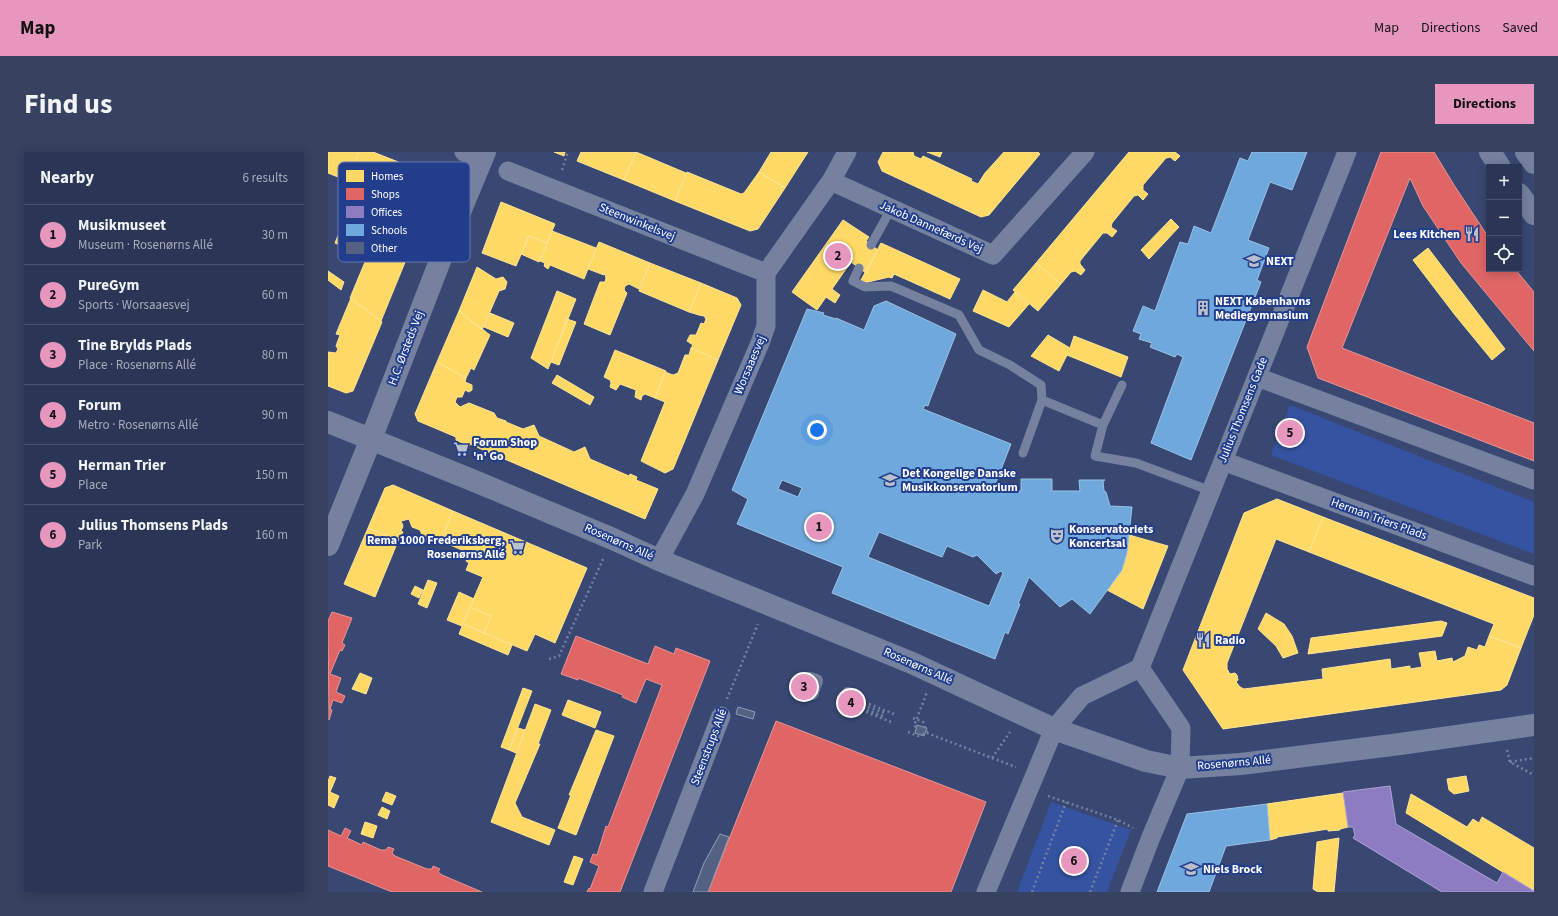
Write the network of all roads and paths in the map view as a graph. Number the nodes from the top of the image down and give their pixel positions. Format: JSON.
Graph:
{"nodes":[{"id":1,"x":846,"y":152,"type":"edge"},
{"id":2,"x":1085,"y":152,"type":"edge"},
{"id":3,"x":1347,"y":152,"type":"edge"},
{"id":4,"x":1490,"y":152,"type":"edge"},
{"id":5,"x":1526,"y":152,"type":"edge"},
{"id":6,"x":477,"y":154,"type":"edge"},
{"id":7,"x":1534,"y":163,"type":"edge"},
{"id":8,"x":1498,"y":164,"type":"edge"},
{"id":9,"x":508,"y":170,"type":"dead end"},
{"id":10,"x":470,"y":174,"type":"edge"},
{"id":11,"x":831,"y":181,"type":"junction"},
{"id":12,"x":1522,"y":198,"type":"edge"},
{"id":13,"x":891,"y":209,"type":"junction"},
{"id":14,"x":1534,"y":214,"type":"edge"},
{"id":15,"x":871,"y":245,"type":"dead end"},
{"id":16,"x":439,"y":262,"type":"edge"},
{"id":17,"x":859,"y":268,"type":"dead end"},
{"id":18,"x":766,"y":273,"type":"junction"},
{"id":19,"x":1257,"y":377,"type":"junction"},
{"id":20,"x":1122,"y":385,"type":"dead end"},
{"id":21,"x":1042,"y":400,"type":"junction"},
{"id":22,"x":328,"y":422,"type":"edge"},
{"id":23,"x":1103,"y":424,"type":"junction"},
{"id":24,"x":370,"y":440,"type":"junction"},
{"id":25,"x":1023,"y":453,"type":"dead end"},
{"id":26,"x":1223,"y":461,"type":"junction"},
{"id":27,"x":1534,"y":480,"type":"edge"},
{"id":28,"x":1211,"y":491,"type":"junction"},
{"id":29,"x":613,"y":539,"type":"junction"},
{"id":30,"x":328,"y":544,"type":"edge"},
{"id":31,"x":659,"y":560,"type":"junction"},
{"id":32,"x":1534,"y":576,"type":"edge"},
{"id":33,"x":767,"y":603,"type":"junction"},
{"id":34,"x":549,"y":660,"type":"dead end"},
{"id":35,"x":1140,"y":668,"type":"junction"},
{"id":36,"x":934,"y":673,"type":"junction"},
{"id":37,"x":894,"y":714,"type":"dead end"},
{"id":38,"x":721,"y":716,"type":"joint"},
{"id":39,"x":913,"y":718,"type":"dead end"},
{"id":40,"x":1533,"y":721,"type":"edge"},
{"id":41,"x":891,"y":722,"type":"dead end"},
{"id":42,"x":913,"y":726,"type":"dead end"},
{"id":43,"x":1054,"y":729,"type":"junction"},
{"id":44,"x":1011,"y":731,"type":"dead end"},
{"id":45,"x":908,"y":732,"type":"dead end"},
{"id":46,"x":927,"y":733,"type":"junction"},
{"id":47,"x":992,"y":758,"type":"junction"},
{"id":48,"x":1534,"y":758,"type":"edge"},
{"id":49,"x":1180,"y":768,"type":"junction"},
{"id":50,"x":1034,"y":774,"type":"junction"},
{"id":51,"x":1534,"y":775,"type":"edge"},
{"id":52,"x":1118,"y":820,"type":"junction"},
{"id":53,"x":1151,"y":837,"type":"junction"},
{"id":54,"x":653,"y":892,"type":"edge"},
{"id":55,"x":986,"y":892,"type":"edge"},
{"id":56,"x":1032,"y":892,"type":"edge"},
{"id":57,"x":1090,"y":892,"type":"edge"},
{"id":58,"x":1130,"y":892,"type":"edge"}],
"edges":[{"from":1,"to":11,"type":"street"},
{"from":2,"to":13,"type":"street","name":"Jakob Dannefærds Vej"},
{"from":3,"to":19,"type":"street","name":"Julius Thomsens Gade"},
{"from":4,"to":8,"type":"street"},
{"from":5,"to":7,"type":"street"},
{"from":6,"to":10,"type":"street","name":"H.C. Ørsteds Vej"},
{"from":9,"to":18,"type":"street","name":"Steenwinkelsvej"},
{"from":11,"to":13,"type":"street","name":"Jakob Dannefærds Vej"},
{"from":11,"to":18,"type":"street"},
{"from":12,"to":14,"type":"street"},
{"from":13,"to":15,"type":"lane"},
{"from":16,"to":24,"type":"street","name":"H.C. Ørsteds Vej"},
{"from":17,"to":21,"type":"lane"},
{"from":18,"to":31,"type":"street","name":"Worsaaesvej"},
{"from":19,"to":26,"type":"street","name":"Julius Thomsens Gade"},
{"from":19,"to":27,"type":"street"},
{"from":20,"to":23,"type":"lane"},
{"from":21,"to":23,"type":"lane"},
{"from":21,"to":25,"type":"lane"},
{"from":22,"to":24,"type":"street","name":"Rosenørns Allé"},
{"from":23,"to":28,"type":"lane"},
{"from":24,"to":29,"type":"street","name":"Rosenørns Allé"},
{"from":24,"to":30,"type":"street","name":"H.C. Ørsteds Vej"},
{"from":26,"to":28,"type":"street","name":"Julius Thomsens Gade"},
{"from":26,"to":32,"type":"street","name":"Herman Triers Plads"},
{"from":28,"to":35,"type":"street","name":"Julius Thomsens Gade"},
{"from":29,"to":31,"type":"street","name":"Rosenørns Allé"},
{"from":29,"to":34,"type":"path"},
{"from":31,"to":33,"type":"street","name":"Rosenørns Allé"},
{"from":33,"to":36,"type":"street","name":"Rosenørns Allé"},
{"from":33,"to":38,"type":"path","name":"Steenstrups Allé"},
{"from":35,"to":43,"type":"street"},
{"from":35,"to":49,"type":"street"},
{"from":36,"to":42,"type":"path"},
{"from":36,"to":43,"type":"street","name":"Rosenørns Allé"},
{"from":37,"to":41,"type":"path"},
{"from":38,"to":54,"type":"street","name":"Steenstrups Allé"},
{"from":39,"to":46,"type":"path"},
{"from":40,"to":49,"type":"street","name":"Rosenørns Allé"},
{"from":43,"to":49,"type":"street","name":"Rosenørns Allé"},
{"from":43,"to":50,"type":"street"},
{"from":44,"to":47,"type":"path"},
{"from":45,"to":46,"type":"path"},
{"from":46,"to":47,"type":"path"},
{"from":47,"to":50,"type":"path"},
{"from":48,"to":51,"type":"path"},
{"from":49,"to":53,"type":"street"},
{"from":50,"to":55,"type":"street"},
{"from":52,"to":53,"type":"path"},
{"from":52,"to":56,"type":"path"},
{"from":52,"to":57,"type":"path"},
{"from":53,"to":58,"type":"street"}]}
